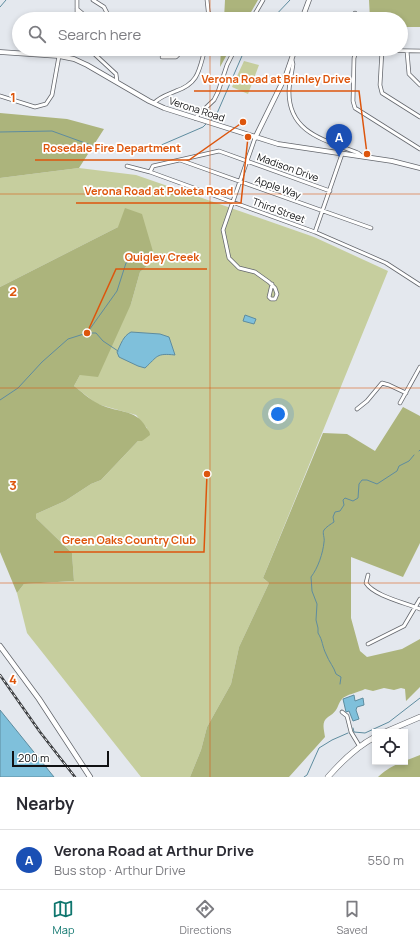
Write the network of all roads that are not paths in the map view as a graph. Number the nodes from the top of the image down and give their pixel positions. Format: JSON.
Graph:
{"nodes":[{"id":1,"x":77,"y":0,"type":"edge"},
{"id":2,"x":93,"y":0,"type":"edge"},
{"id":3,"x":207,"y":0,"type":"edge"},
{"id":4,"x":263,"y":0,"type":"edge"},
{"id":5,"x":309,"y":0,"type":"edge"},
{"id":6,"x":77,"y":9,"type":"joint"},
{"id":7,"x":81,"y":12,"type":"edge"},
{"id":8,"x":106,"y":12,"type":"edge"},
{"id":9,"x":208,"y":12,"type":"edge"},
{"id":10,"x":256,"y":12,"type":"edge"},
{"id":11,"x":305,"y":12,"type":"edge"},
{"id":12,"x":408,"y":51,"type":"edge"},
{"id":13,"x":420,"y":51,"type":"edge"},
{"id":14,"x":0,"y":52,"type":"edge"},
{"id":15,"x":12,"y":53,"type":"edge"},
{"id":16,"x":59,"y":56,"type":"joint"},
{"id":17,"x":97,"y":56,"type":"edge"},
{"id":18,"x":178,"y":56,"type":"edge"},
{"id":19,"x":203,"y":56,"type":"edge"},
{"id":20,"x":232,"y":56,"type":"edge"},
{"id":21,"x":293,"y":56,"type":"edge"},
{"id":22,"x":354,"y":56,"type":"edge"},
{"id":23,"x":382,"y":56,"type":"edge"},
{"id":24,"x":407,"y":56,"type":"edge"},
{"id":25,"x":162,"y":57,"type":"dead end"},
{"id":26,"x":292,"y":60,"type":"junction"},
{"id":27,"x":117,"y":82,"type":"junction"},
{"id":28,"x":420,"y":85,"type":"edge"},
{"id":29,"x":0,"y":96,"type":"edge"},
{"id":30,"x":154,"y":103,"type":"junction"},
{"id":31,"x":420,"y":117,"type":"edge"},
{"id":32,"x":195,"y":118,"type":"junction"},
{"id":33,"x":255,"y":138,"type":"junction"},
{"id":34,"x":420,"y":149,"type":"edge"},
{"id":35,"x":342,"y":154,"type":"junction"},
{"id":36,"x":363,"y":157,"type":"junction"},
{"id":37,"x":180,"y":160,"type":"junction"},
{"id":38,"x":247,"y":160,"type":"junction"},
{"id":39,"x":127,"y":166,"type":"dead end"},
{"id":40,"x":420,"y":168,"type":"edge"},
{"id":41,"x":150,"y":172,"type":"junction"},
{"id":42,"x":240,"y":181,"type":"junction"},
{"id":43,"x":330,"y":191,"type":"junction"},
{"id":44,"x":232,"y":202,"type":"junction"},
{"id":45,"x":323,"y":212,"type":"junction"},
{"id":46,"x":371,"y":228,"type":"dead end"},
{"id":47,"x":315,"y":232,"type":"junction"},
{"id":48,"x":272,"y":284,"type":"junction"},
{"id":49,"x":420,"y":284,"type":"edge"},
{"id":50,"x":420,"y":367,"type":"edge"},
{"id":51,"x":406,"y":393,"type":"junction"},
{"id":52,"x":400,"y":403,"type":"dead end"},
{"id":53,"x":357,"y":409,"type":"dead end"},
{"id":54,"x":368,"y":575,"type":"dead end"},
{"id":55,"x":420,"y":599,"type":"edge"},
{"id":56,"x":416,"y":607,"type":"junction"},
{"id":57,"x":420,"y":608,"type":"edge"},
{"id":58,"x":368,"y":644,"type":"dead end"},
{"id":59,"x":0,"y":646,"type":"edge"},
{"id":60,"x":342,"y":712,"type":"dead end"},
{"id":61,"x":420,"y":717,"type":"edge"},
{"id":62,"x":392,"y":729,"type":"edge"},
{"id":63,"x":372,"y":739,"type":"edge"},
{"id":64,"x":360,"y":747,"type":"junction"},
{"id":65,"x":90,"y":777,"type":"edge"},
{"id":66,"x":328,"y":777,"type":"edge"}],
"edges":[{"from":1,"to":6,"type":"street"},
{"from":2,"to":8,"type":"street"},
{"from":3,"to":9,"type":"street"},
{"from":4,"to":10,"type":"street"},
{"from":5,"to":11,"type":"street"},
{"from":6,"to":7,"type":"street"},
{"from":12,"to":13,"type":"street"},
{"from":14,"to":15,"type":"street","name":"Verona Road"},
{"from":16,"to":27,"type":"street","name":"Verona Road"},
{"from":16,"to":29,"type":"street"},
{"from":17,"to":27,"type":"street"},
{"from":18,"to":25,"type":"street"},
{"from":19,"to":30,"type":"street"},
{"from":20,"to":32,"type":"street"},
{"from":21,"to":26,"type":"street"},
{"from":22,"to":34,"type":"street"},
{"from":23,"to":31,"type":"street"},
{"from":24,"to":28,"type":"street"},
{"from":26,"to":33,"type":"street"},
{"from":26,"to":36,"type":"street"},
{"from":27,"to":30,"type":"street","name":"Verona Road"},
{"from":30,"to":32,"type":"street","name":"Verona Road"},
{"from":32,"to":33,"type":"street","name":"Verona Road"},
{"from":33,"to":35,"type":"street","name":"Verona Road"},
{"from":33,"to":38,"type":"street"},
{"from":35,"to":36,"type":"street","name":"Verona Road"},
{"from":35,"to":43,"type":"street"},
{"from":36,"to":40,"type":"street","name":"Verona Road"},
{"from":37,"to":38,"type":"street","name":"Madison Drive"},
{"from":37,"to":41,"type":"street","name":"Madison Drive"},
{"from":37,"to":42,"type":"street","name":"Apple Way"},
{"from":38,"to":42,"type":"street"},
{"from":38,"to":43,"type":"street","name":"Madison Drive"},
{"from":39,"to":41,"type":"street","name":"Third Street"},
{"from":41,"to":44,"type":"street","name":"Third Street"},
{"from":42,"to":44,"type":"street"},
{"from":42,"to":45,"type":"street","name":"Apple Way"},
{"from":43,"to":45,"type":"street"},
{"from":44,"to":47,"type":"street","name":"Third Street"},
{"from":44,"to":48,"type":"street"},
{"from":45,"to":46,"type":"street","name":"Apple Way"},
{"from":45,"to":47,"type":"street"},
{"from":47,"to":49,"type":"street","name":"Third Street"},
{"from":48,"to":48,"type":"street"},
{"from":50,"to":51,"type":"street"},
{"from":51,"to":52,"type":"street"},
{"from":51,"to":53,"type":"street"},
{"from":54,"to":56,"type":"street"},
{"from":55,"to":56,"type":"street"},
{"from":56,"to":57,"type":"street"},
{"from":56,"to":58,"type":"street"},
{"from":59,"to":65,"type":"main road"},
{"from":60,"to":64,"type":"street"},
{"from":61,"to":62,"type":"main road"},
{"from":63,"to":64,"type":"main road"},
{"from":64,"to":66,"type":"main road"}]}
